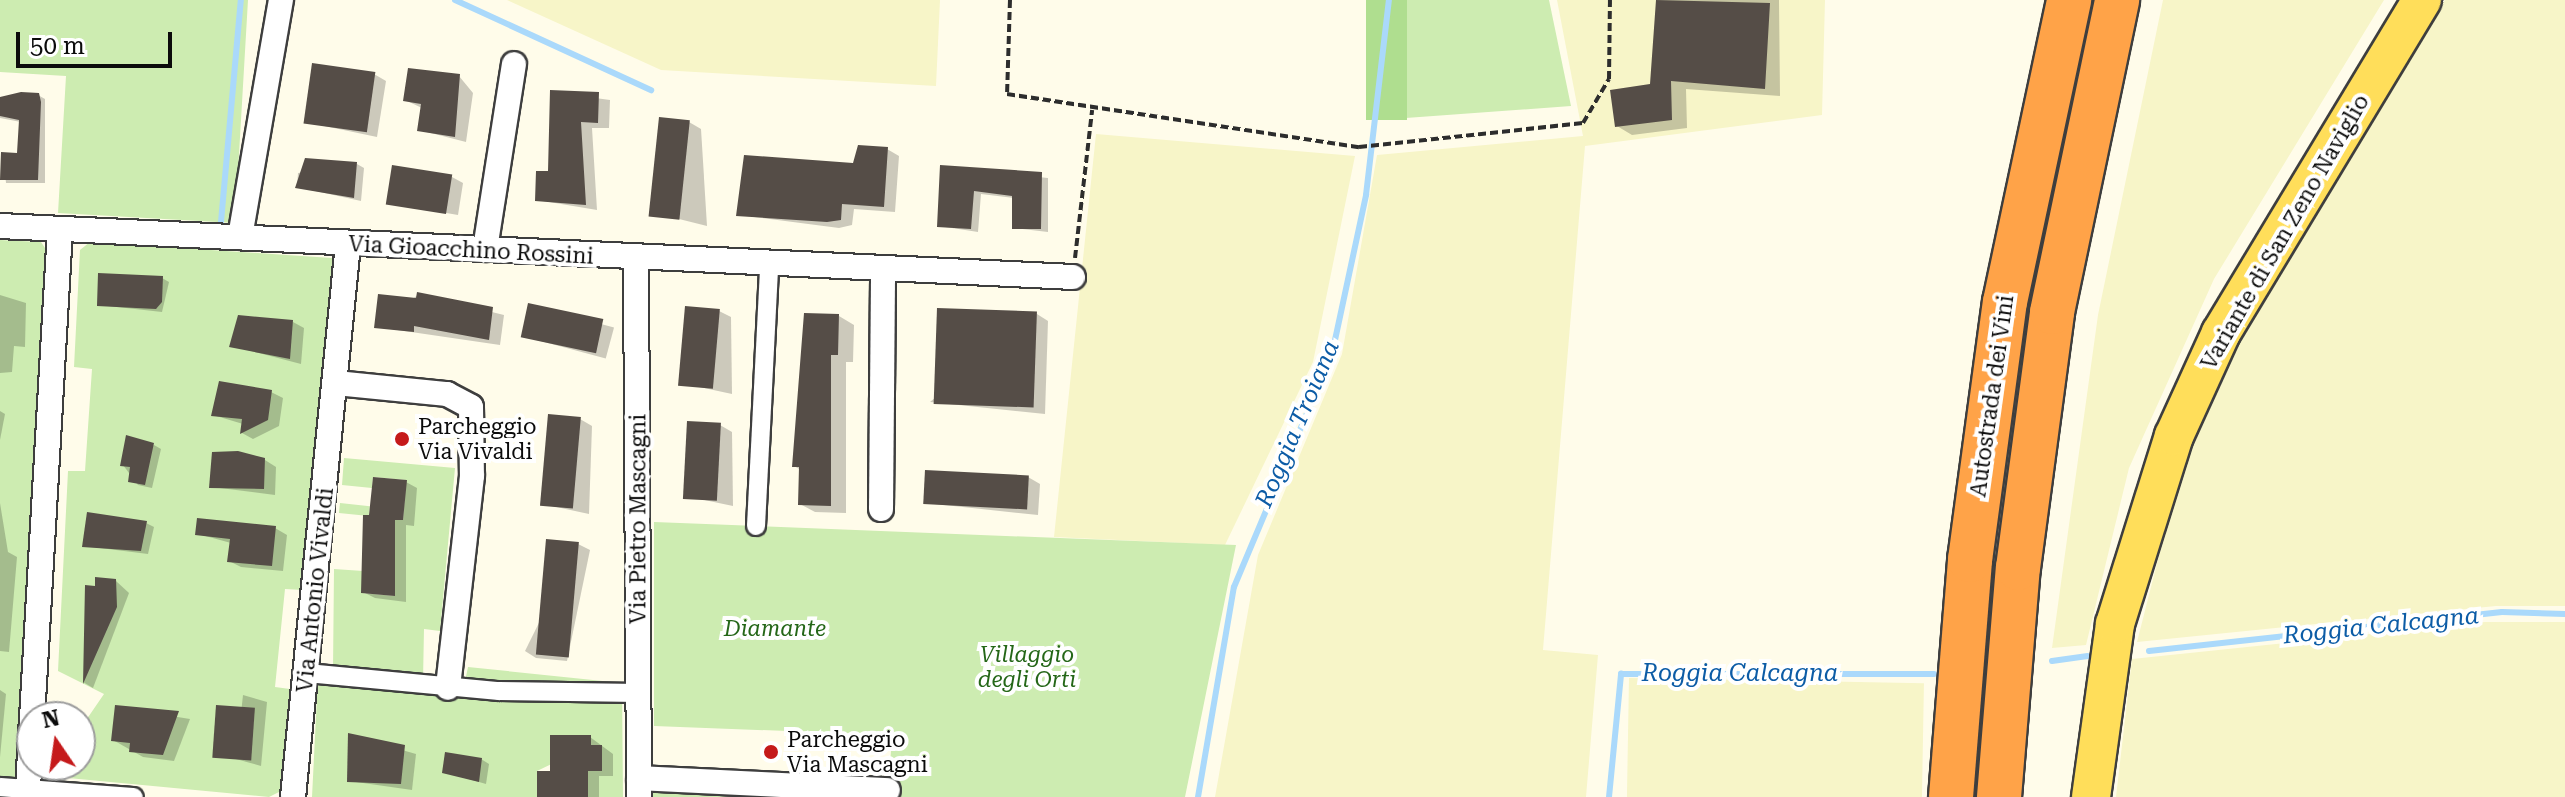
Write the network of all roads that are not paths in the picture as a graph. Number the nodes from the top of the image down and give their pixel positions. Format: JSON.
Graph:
{"nodes":[{"id":1,"x":281,"y":0,"type":"edge"},
{"id":2,"x":2069,"y":0,"type":"edge"},
{"id":3,"x":2117,"y":0,"type":"edge"},
{"id":4,"x":2422,"y":0,"type":"edge"},
{"id":5,"x":514,"y":64,"type":"dead end"},
{"id":6,"x":0,"y":226,"type":"edge"},
{"id":7,"x":60,"y":229,"type":"junction"},
{"id":8,"x":240,"y":237,"type":"junction"},
{"id":9,"x":348,"y":244,"type":"junction"},
{"id":10,"x":485,"y":249,"type":"junction"},
{"id":11,"x":636,"y":260,"type":"junction"},
{"id":12,"x":769,"y":266,"type":"junction"},
{"id":13,"x":883,"y":272,"type":"junction"},
{"id":14,"x":1073,"y":277,"type":"road end"},
{"id":15,"x":336,"y":383,"type":"junction"},
{"id":16,"x":881,"y":509,"type":"dead end"},
{"id":17,"x":756,"y":526,"type":"dead end"},
{"id":18,"x":307,"y":673,"type":"junction"},
{"id":19,"x":448,"y":688,"type":"junction"},
{"id":20,"x":639,"y":693,"type":"junction"},
{"id":21,"x":0,"y":787,"type":"edge"},
{"id":22,"x":639,"y":787,"type":"edge"},
{"id":23,"x":28,"y":788,"type":"junction"},
{"id":24,"x":888,"y":790,"type":"dead end"},
{"id":25,"x":134,"y":797,"type":"edge"},
{"id":26,"x":293,"y":797,"type":"edge"},
{"id":27,"x":1951,"y":797,"type":"edge"},
{"id":28,"x":1999,"y":797,"type":"edge"},
{"id":29,"x":2091,"y":797,"type":"edge"}],
"edges":[{"from":1,"to":8,"type":"street"},
{"from":2,"to":27,"type":"highway","name":"Autostrada dei Vini"},
{"from":3,"to":28,"type":"highway"},
{"from":4,"to":29,"type":"main road","name":"Variante di San Zeno Naviglio"},
{"from":5,"to":10,"type":"street"},
{"from":6,"to":7,"type":"street","name":"Via Gioacchino Rossini"},
{"from":7,"to":8,"type":"street","name":"Via Gioacchino Rossini"},
{"from":7,"to":23,"type":"street"},
{"from":8,"to":9,"type":"street","name":"Via Gioacchino Rossini"},
{"from":9,"to":10,"type":"street","name":"Via Gioacchino Rossini"},
{"from":9,"to":15,"type":"street","name":"Via Antonio Vivaldi"},
{"from":10,"to":11,"type":"street","name":"Via Gioacchino Rossini"},
{"from":11,"to":12,"type":"street","name":"Via Gioacchino Rossini"},
{"from":11,"to":20,"type":"street","name":"Via Pietro Mascagni"},
{"from":12,"to":13,"type":"street","name":"Via Gioacchino Rossini"},
{"from":12,"to":17,"type":"street"},
{"from":13,"to":14,"type":"street","name":"Via Gioacchino Rossini"},
{"from":13,"to":16,"type":"street"},
{"from":15,"to":18,"type":"street","name":"Via Antonio Vivaldi"},
{"from":15,"to":19,"type":"street"},
{"from":18,"to":19,"type":"street"},
{"from":18,"to":26,"type":"street","name":"Via Antonio Vivaldi"},
{"from":19,"to":20,"type":"street"},
{"from":20,"to":22,"type":"street","name":"Via Pietro Mascagni"},
{"from":21,"to":23,"type":"street"},
{"from":22,"to":24,"type":"street","name":"Via Pietro Mascagni"},
{"from":23,"to":25,"type":"street"}]}
